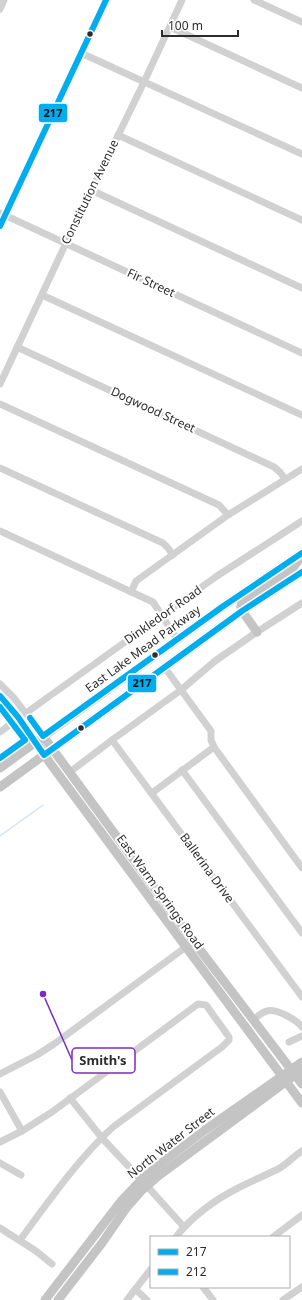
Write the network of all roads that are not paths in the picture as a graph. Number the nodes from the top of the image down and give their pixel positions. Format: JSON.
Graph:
{"nodes":[{"id":1,"x":4,"y":0,"type":"edge"},
{"id":2,"x":106,"y":0,"type":"edge"},
{"id":3,"x":182,"y":0,"type":"edge"},
{"id":4,"x":254,"y":0,"type":"edge"},
{"id":5,"x":0,"y":9,"type":"edge"},
{"id":6,"x":302,"y":22,"type":"edge"},
{"id":7,"x":170,"y":27,"type":"junction"},
{"id":8,"x":81,"y":53,"type":"junction"},
{"id":9,"x":144,"y":82,"type":"junction"},
{"id":10,"x":302,"y":88,"type":"edge"},
{"id":11,"x":118,"y":135,"type":"junction"},
{"id":12,"x":302,"y":154,"type":"edge"},
{"id":13,"x":91,"y":190,"type":"junction"},
{"id":14,"x":2,"y":214,"type":"edge"},
{"id":15,"x":302,"y":220,"type":"edge"},
{"id":16,"x":0,"y":226,"type":"edge"},
{"id":17,"x":66,"y":243,"type":"junction"},
{"id":18,"x":302,"y":288,"type":"edge"},
{"id":19,"x":42,"y":295,"type":"junction"},
{"id":20,"x":17,"y":347,"type":"junction"},
{"id":21,"x":302,"y":353,"type":"edge"},
{"id":22,"x":0,"y":384,"type":"edge"},
{"id":23,"x":0,"y":404,"type":"edge"},
{"id":24,"x":302,"y":415,"type":"edge"},
{"id":25,"x":0,"y":468,"type":"edge"},
{"id":26,"x":302,"y":469,"type":"edge"},
{"id":27,"x":285,"y":479,"type":"junction"},
{"id":28,"x":228,"y":515,"type":"junction"},
{"id":29,"x":302,"y":521,"type":"edge"},
{"id":30,"x":0,"y":531,"type":"edge"},
{"id":31,"x":302,"y":553,"type":"edge"},
{"id":32,"x":173,"y":555,"type":"junction"},
{"id":33,"x":302,"y":556,"type":"edge"},
{"id":34,"x":302,"y":572,"type":"edge"},
{"id":35,"x":131,"y":592,"type":"junction"},
{"id":36,"x":302,"y":603,"type":"edge"},
{"id":37,"x":242,"y":611,"type":"junction"},
{"id":38,"x":162,"y":615,"type":"junction"},
{"id":39,"x":257,"y":632,"type":"junction"},
{"id":40,"x":177,"y":639,"type":"junction"},
{"id":41,"x":165,"y":668,"type":"junction"},
{"id":42,"x":0,"y":684,"type":"edge"},
{"id":43,"x":181,"y":690,"type":"junction"},
{"id":44,"x":0,"y":696,"type":"edge"},
{"id":45,"x":26,"y":713,"type":"junction"},
{"id":46,"x":19,"y":718,"type":"junction"},
{"id":47,"x":0,"y":732,"type":"edge"},
{"id":48,"x":40,"y":739,"type":"junction"},
{"id":49,"x":112,"y":740,"type":"junction"},
{"id":50,"x":214,"y":747,"type":"junction"},
{"id":51,"x":52,"y":749,"type":"junction"},
{"id":52,"x":44,"y":755,"type":"junction"},
{"id":53,"x":0,"y":768,"type":"edge"},
{"id":54,"x":182,"y":770,"type":"junction"},
{"id":55,"x":70,"y":772,"type":"junction"},
{"id":56,"x":0,"y":787,"type":"edge"},
{"id":57,"x":152,"y":793,"type":"junction"},
{"id":58,"x":302,"y":868,"type":"edge"},
{"id":59,"x":141,"y":870,"type":"junction"},
{"id":60,"x":133,"y":876,"type":"junction"},
{"id":61,"x":302,"y":933,"type":"edge"},
{"id":62,"x":194,"y":942,"type":"junction"},
{"id":63,"x":186,"y":947,"type":"junction"},
{"id":64,"x":302,"y":997,"type":"edge"},
{"id":65,"x":253,"y":1020,"type":"junction"},
{"id":66,"x":302,"y":1027,"type":"edge"},
{"id":67,"x":302,"y":1036,"type":"edge"},
{"id":68,"x":289,"y":1042,"type":"dead end"},
{"id":69,"x":302,"y":1062,"type":"edge"},
{"id":70,"x":296,"y":1072,"type":"edge"},
{"id":71,"x":0,"y":1074,"type":"edge"},
{"id":72,"x":284,"y":1079,"type":"junction"},
{"id":73,"x":302,"y":1084,"type":"edge"},
{"id":74,"x":0,"y":1092,"type":"edge"},
{"id":75,"x":70,"y":1098,"type":"junction"},
{"id":76,"x":302,"y":1103,"type":"edge"},
{"id":77,"x":22,"y":1131,"type":"junction"},
{"id":78,"x":102,"y":1138,"type":"junction"},
{"id":79,"x":0,"y":1142,"type":"edge"},
{"id":80,"x":302,"y":1151,"type":"edge"},
{"id":81,"x":0,"y":1163,"type":"edge"},
{"id":82,"x":21,"y":1175,"type":"dead end"},
{"id":83,"x":144,"y":1182,"type":"junction"},
{"id":84,"x":302,"y":1215,"type":"edge"},
{"id":85,"x":184,"y":1227,"type":"junction"},
{"id":86,"x":0,"y":1228,"type":"edge"},
{"id":87,"x":177,"y":1236,"type":"edge"},
{"id":88,"x":274,"y":1236,"type":"edge"},
{"id":89,"x":20,"y":1240,"type":"junction"},
{"id":90,"x":52,"y":1264,"type":"dead end"},
{"id":91,"x":150,"y":1270,"type":"edge"},
{"id":92,"x":302,"y":1287,"type":"edge"},
{"id":93,"x":204,"y":1288,"type":"edge"},
{"id":94,"x":135,"y":1289,"type":"junction"},
{"id":95,"x":45,"y":1300,"type":"edge"},
{"id":96,"x":58,"y":1300,"type":"edge"},
{"id":97,"x":127,"y":1300,"type":"edge"},
{"id":98,"x":147,"y":1300,"type":"edge"},
{"id":99,"x":213,"y":1300,"type":"edge"},
{"id":100,"x":283,"y":1300,"type":"edge"}],
"edges":[{"from":1,"to":5,"type":"street"},
{"from":2,"to":8,"type":"street"},
{"from":3,"to":7,"type":"street","name":"Constitution Avenue"},
{"from":4,"to":6,"type":"street"},
{"from":7,"to":9,"type":"street","name":"Constitution Avenue"},
{"from":7,"to":10,"type":"street"},
{"from":8,"to":9,"type":"street"},
{"from":8,"to":14,"type":"street"},
{"from":9,"to":11,"type":"street","name":"Constitution Avenue"},
{"from":9,"to":12,"type":"street"},
{"from":11,"to":13,"type":"street","name":"Constitution Avenue"},
{"from":11,"to":15,"type":"street"},
{"from":13,"to":17,"type":"street","name":"Constitution Avenue"},
{"from":13,"to":18,"type":"street"},
{"from":14,"to":16,"type":"street"},
{"from":14,"to":17,"type":"street","name":"Fir Street"},
{"from":17,"to":19,"type":"street","name":"Constitution Avenue"},
{"from":17,"to":21,"type":"street","name":"Fir Street"},
{"from":19,"to":20,"type":"street","name":"Constitution Avenue"},
{"from":19,"to":24,"type":"street"},
{"from":20,"to":22,"type":"street","name":"Constitution Avenue"},
{"from":20,"to":27,"type":"street","name":"Dogwood Street"},
{"from":23,"to":28,"type":"street"},
{"from":25,"to":32,"type":"street"},
{"from":26,"to":27,"type":"street"},
{"from":27,"to":28,"type":"street"},
{"from":28,"to":32,"type":"street"},
{"from":29,"to":38,"type":"street","name":"Dinkledorf Road"},
{"from":30,"to":35,"type":"street"},
{"from":31,"to":40,"type":"main road","name":"East Lake Mead Parkway"},
{"from":32,"to":35,"type":"street"},
{"from":33,"to":37,"type":"main road"},
{"from":34,"to":37,"type":"main road"},
{"from":35,"to":38,"type":"street"},
{"from":36,"to":39,"type":"street"},
{"from":37,"to":39,"type":"main road"},
{"from":37,"to":41,"type":"main road"},
{"from":38,"to":40,"type":"street"},
{"from":38,"to":45,"type":"street","name":"Dinkledorf Road"},
{"from":39,"to":43,"type":"street"},
{"from":40,"to":48,"type":"main road","name":"East Lake Mead Parkway"},
{"from":41,"to":43,"type":"street"},
{"from":41,"to":51,"type":"main road"},
{"from":42,"to":45,"type":"street","name":"East Warm Springs Road"},
{"from":43,"to":49,"type":"street"},
{"from":43,"to":50,"type":"street"},
{"from":44,"to":46,"type":"street","name":"East Warm Springs Road"},
{"from":45,"to":48,"type":"street","name":"East Warm Springs Road"},
{"from":46,"to":47,"type":"street"},
{"from":46,"to":48,"type":"street","name":"East Warm Springs Road"},
{"from":48,"to":51,"type":"main road","name":"East Warm Springs Road"},
{"from":48,"to":52,"type":"main road","name":"East Warm Springs Road"},
{"from":48,"to":53,"type":"main road","name":"East Lake Mead Parkway"},
{"from":49,"to":55,"type":"street"},
{"from":49,"to":57,"type":"street","name":"Ballerina Drive"},
{"from":50,"to":54,"type":"street"},
{"from":50,"to":58,"type":"street"},
{"from":51,"to":52,"type":"main road"},
{"from":51,"to":55,"type":"main road","name":"East Warm Springs Road"},
{"from":52,"to":56,"type":"main road"},
{"from":52,"to":60,"type":"main road","name":"East Warm Springs Road"},
{"from":54,"to":57,"type":"street"},
{"from":54,"to":61,"type":"street"},
{"from":55,"to":59,"type":"main road","name":"East Warm Springs Road"},
{"from":57,"to":64,"type":"street","name":"Ballerina Drive"},
{"from":59,"to":60,"type":"main road"},
{"from":59,"to":62,"type":"main road","name":"East Warm Springs Road"},
{"from":60,"to":63,"type":"main road","name":"East Warm Springs Road"},
{"from":62,"to":63,"type":"street"},
{"from":62,"to":65,"type":"main road","name":"East Warm Springs Road"},
{"from":63,"to":71,"type":"street"},
{"from":63,"to":72,"type":"main road","name":"East Warm Springs Road"},
{"from":65,"to":66,"type":"street"},
{"from":65,"to":70,"type":"main road","name":"East Warm Springs Road"},
{"from":67,"to":68,"type":"street"},
{"from":69,"to":70,"type":"main road","name":"North Water Street"},
{"from":70,"to":72,"type":"main road","name":"North Water Street"},
{"from":70,"to":73,"type":"main road","name":"East Warm Springs Road"},
{"from":72,"to":76,"type":"main road","name":"East Warm Springs Road"},
{"from":72,"to":83,"type":"main road","name":"North Water Street"},
{"from":74,"to":77,"type":"street"},
{"from":75,"to":77,"type":"street"},
{"from":75,"to":78,"type":"street"},
{"from":75,"to":78,"type":"street"},
{"from":77,"to":79,"type":"street"},
{"from":78,"to":83,"type":"street"},
{"from":78,"to":89,"type":"street"},
{"from":80,"to":85,"type":"street"},
{"from":81,"to":82,"type":"street"},
{"from":83,"to":85,"type":"street"},
{"from":83,"to":95,"type":"main road","name":"North Water Street"},
{"from":83,"to":96,"type":"main road","name":"North Water Street"},
{"from":84,"to":88,"type":"street"},
{"from":85,"to":87,"type":"street"},
{"from":86,"to":89,"type":"street"},
{"from":89,"to":90,"type":"street"},
{"from":91,"to":94,"type":"street"},
{"from":92,"to":100,"type":"street"},
{"from":93,"to":99,"type":"street"},
{"from":94,"to":97,"type":"street"},
{"from":94,"to":98,"type":"street"}]}
